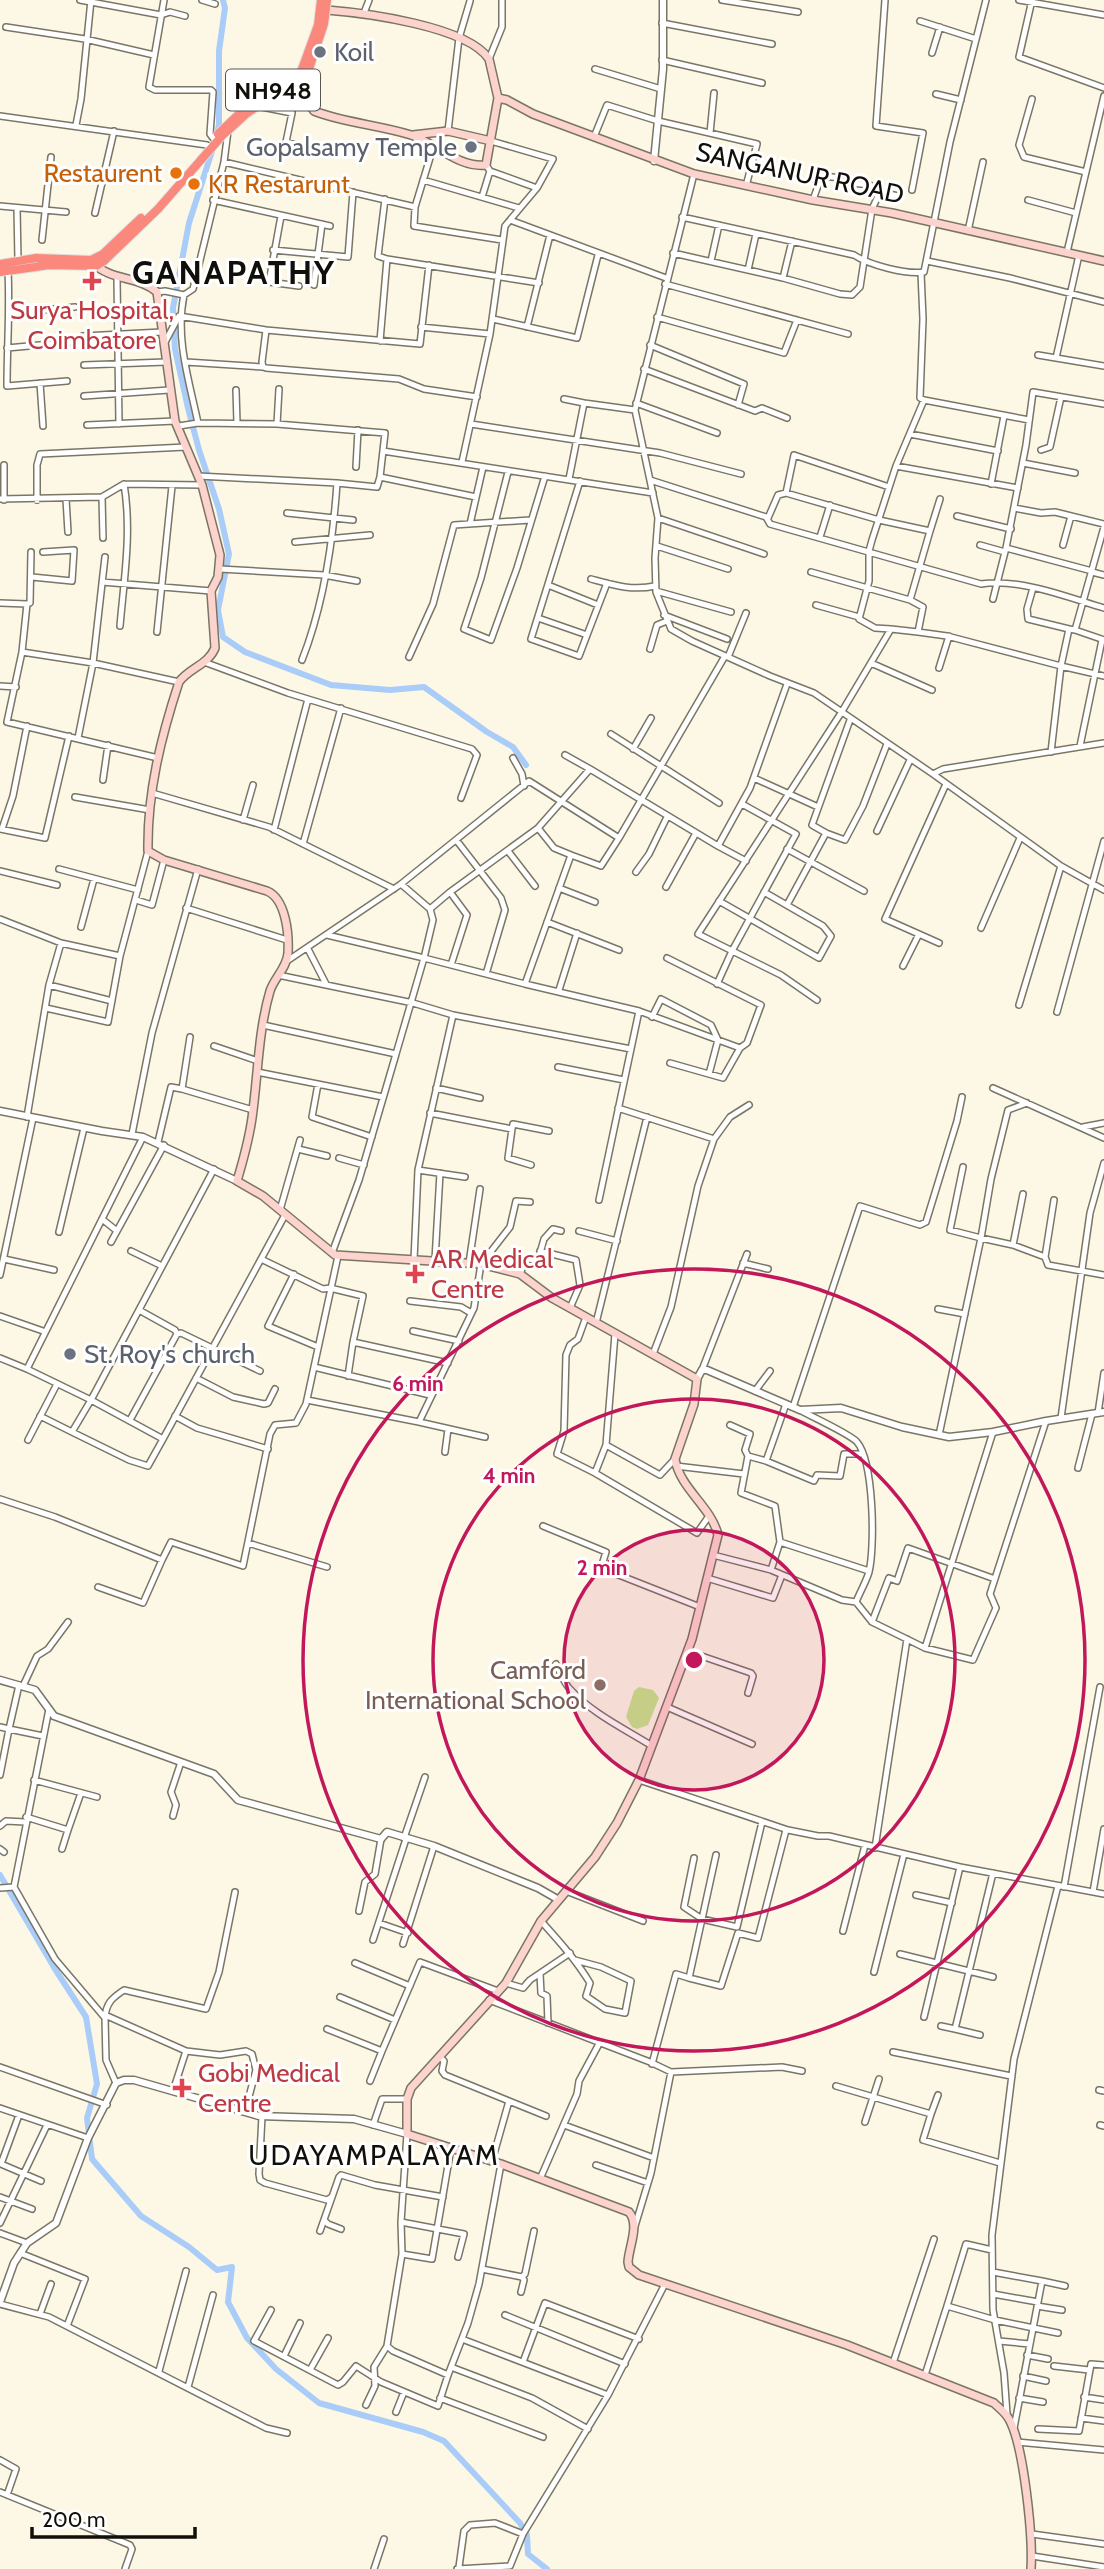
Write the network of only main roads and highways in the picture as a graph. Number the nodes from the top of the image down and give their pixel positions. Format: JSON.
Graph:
{"nodes":[{"id":1,"x":321,"y":0,"type":"edge"},
{"id":2,"x":327,"y":0,"type":"edge"},
{"id":3,"x":327,"y":10,"type":"junction"},
{"id":4,"x":314,"y":50,"type":"junction"},
{"id":5,"x":292,"y":79,"type":"junction"},
{"id":6,"x":299,"y":88,"type":"junction"},
{"id":7,"x":498,"y":98,"type":"junction"},
{"id":8,"x":218,"y":135,"type":"junction"},
{"id":9,"x":412,"y":135,"type":"junction"},
{"id":10,"x":491,"y":141,"type":"junction"},
{"id":11,"x":1104,"y":261,"type":"edge"},
{"id":12,"x":93,"y":263,"type":"junction"},
{"id":13,"x":0,"y":264,"type":"edge"},
{"id":14,"x":4,"y":271,"type":"edge"},
{"id":15,"x":1031,"y":2569,"type":"edge"}],
"edges":[{"from":1,"to":4,"type":"highway","number":"NH948"},
{"from":2,"to":3,"type":"highway","number":"NH948"},
{"from":3,"to":4,"type":"highway","number":"NH948"},
{"from":3,"to":7,"type":"main road"},
{"from":4,"to":5,"type":"highway","number":"NH948"},
{"from":4,"to":6,"type":"highway","number":"NH948"},
{"from":5,"to":6,"type":"main road"},
{"from":5,"to":8,"type":"highway","number":"NH948"},
{"from":6,"to":8,"type":"highway","number":"NH948"},
{"from":6,"to":9,"type":"main road"},
{"from":7,"to":10,"type":"main road"},
{"from":7,"to":11,"type":"main road","name":"SANGANUR ROAD"},
{"from":8,"to":12,"type":"highway","number":"NH948"},
{"from":8,"to":12,"type":"highway","number":"NH948"},
{"from":9,"to":10,"type":"main road"},
{"from":9,"to":10,"type":"main road"},
{"from":12,"to":13,"type":"highway"},
{"from":12,"to":14,"type":"highway"},
{"from":12,"to":15,"type":"main road"}]}
